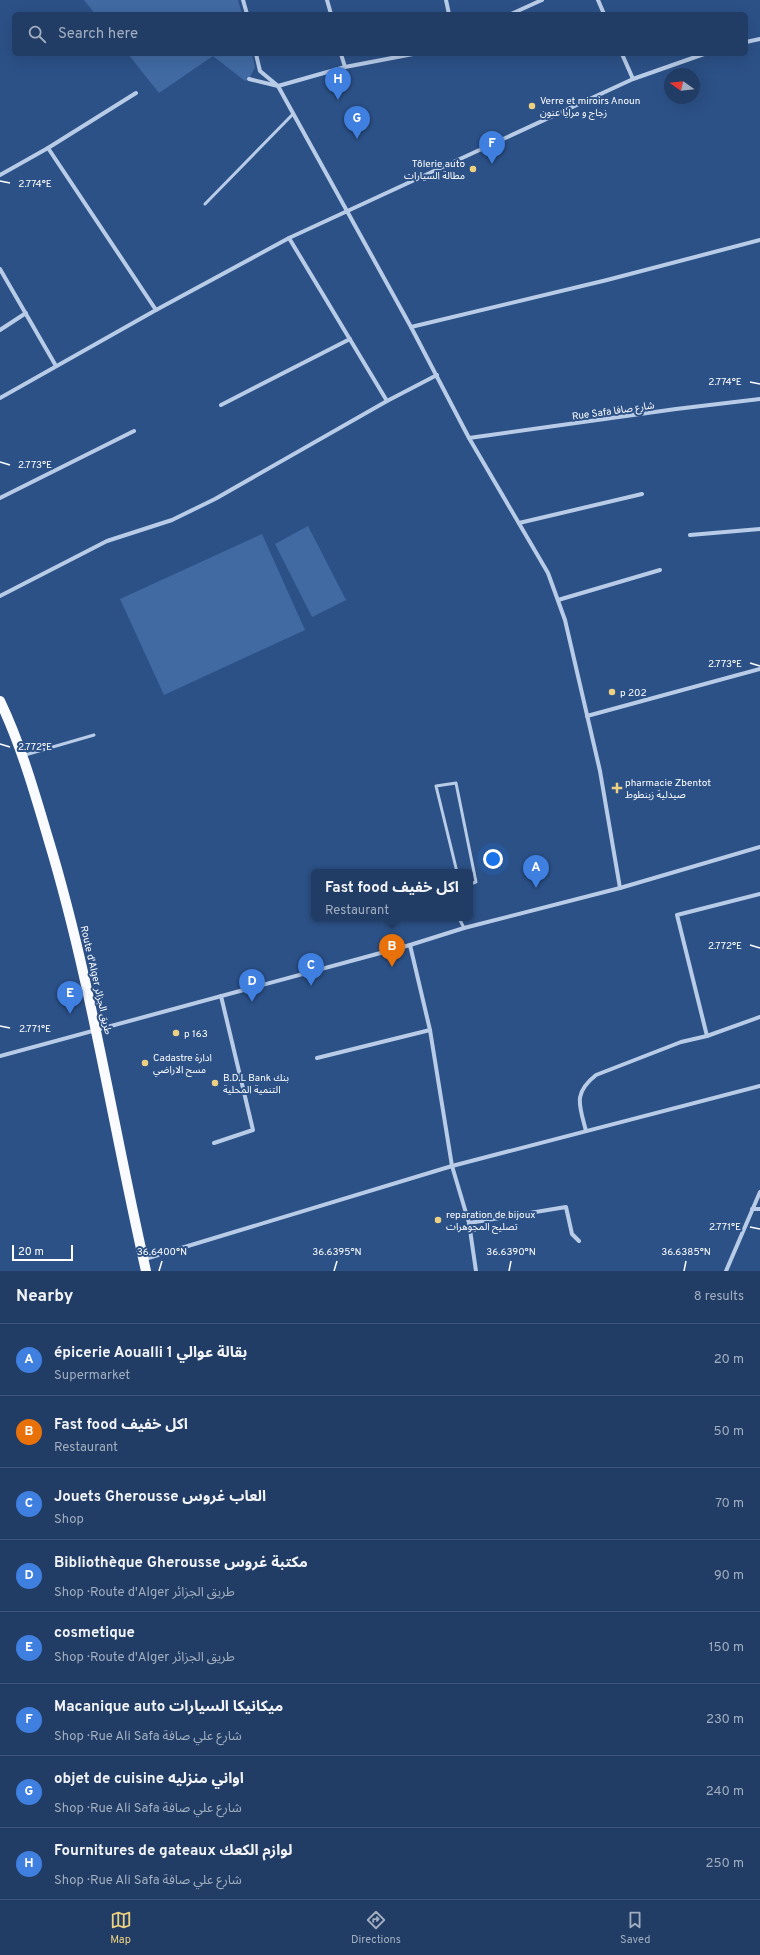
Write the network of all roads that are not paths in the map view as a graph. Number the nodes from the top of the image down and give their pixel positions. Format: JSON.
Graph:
{"nodes":[{"id":1,"x":243,"y":0,"type":"edge"},
{"id":2,"x":327,"y":0,"type":"edge"},
{"id":3,"x":446,"y":0,"type":"edge"},
{"id":4,"x":542,"y":0,"type":"edge"},
{"id":5,"x":598,"y":0,"type":"edge"},
{"id":6,"x":535,"y":1,"type":"edge"},
{"id":7,"x":246,"y":12,"type":"edge"},
{"id":8,"x":330,"y":12,"type":"edge"},
{"id":9,"x":449,"y":12,"type":"edge"},
{"id":10,"x":515,"y":12,"type":"edge"},
{"id":11,"x":603,"y":12,"type":"edge"},
{"id":12,"x":760,"y":38,"type":"edge"},
{"id":13,"x":748,"y":41,"type":"edge"},
{"id":14,"x":256,"y":56,"type":"edge"},
{"id":15,"x":342,"y":56,"type":"edge"},
{"id":16,"x":403,"y":56,"type":"edge"},
{"id":17,"x":623,"y":56,"type":"edge"},
{"id":18,"x":698,"y":56,"type":"edge"},
{"id":19,"x":345,"y":67,"type":"junction"},
{"id":20,"x":249,"y":79,"type":"dead end"},
{"id":21,"x":633,"y":79,"type":"junction"},
{"id":22,"x":278,"y":86,"type":"junction"},
{"id":23,"x":136,"y":93,"type":"dead end"},
{"id":24,"x":293,"y":114,"type":"junction"},
{"id":25,"x":48,"y":148,"type":"junction"},
{"id":26,"x":0,"y":175,"type":"edge"},
{"id":27,"x":206,"y":204,"type":"dead end"},
{"id":28,"x":346,"y":212,"type":"junction"},
{"id":29,"x":289,"y":238,"type":"junction"},
{"id":30,"x":760,"y":240,"type":"edge"},
{"id":31,"x":0,"y":269,"type":"edge"},
{"id":32,"x":156,"y":310,"type":"junction"},
{"id":33,"x":26,"y":313,"type":"junction"},
{"id":34,"x":411,"y":327,"type":"junction"},
{"id":35,"x":0,"y":330,"type":"edge"},
{"id":36,"x":350,"y":339,"type":"junction"},
{"id":37,"x":56,"y":366,"type":"junction"},
{"id":38,"x":437,"y":375,"type":"junction"},
{"id":39,"x":0,"y":398,"type":"edge"},
{"id":40,"x":760,"y":399,"type":"edge"},
{"id":41,"x":387,"y":401,"type":"junction"},
{"id":42,"x":221,"y":405,"type":"dead end"},
{"id":43,"x":134,"y":431,"type":"dead end"},
{"id":44,"x":469,"y":438,"type":"junction"},
{"id":45,"x":642,"y":494,"type":"dead end"},
{"id":46,"x":0,"y":498,"type":"edge"},
{"id":47,"x":518,"y":523,"type":"junction"},
{"id":48,"x":760,"y":530,"type":"edge"},
{"id":49,"x":690,"y":535,"type":"dead end"},
{"id":50,"x":660,"y":570,"type":"dead end"},
{"id":51,"x":0,"y":596,"type":"edge"},
{"id":52,"x":558,"y":600,"type":"junction"},
{"id":53,"x":760,"y":669,"type":"edge"},
{"id":54,"x":0,"y":701,"type":"edge"},
{"id":55,"x":587,"y":716,"type":"junction"},
{"id":56,"x":94,"y":735,"type":"dead end"},
{"id":57,"x":24,"y":756,"type":"junction"},
{"id":58,"x":760,"y":847,"type":"edge"},
{"id":59,"x":456,"y":869,"type":"edge"},
{"id":60,"x":473,"y":883,"type":"edge"},
{"id":61,"x":620,"y":888,"type":"junction"},
{"id":62,"x":760,"y":894,"type":"edge"},
{"id":63,"x":460,"y":921,"type":"edge"},
{"id":64,"x":464,"y":928,"type":"junction"},
{"id":65,"x":410,"y":945,"type":"junction"},
{"id":66,"x":221,"y":996,"type":"junction"},
{"id":67,"x":760,"y":1017,"type":"edge"},
{"id":68,"x":96,"y":1030,"type":"junction"},
{"id":69,"x":430,"y":1030,"type":"junction"},
{"id":70,"x":707,"y":1036,"type":"junction"},
{"id":71,"x":0,"y":1056,"type":"edge"},
{"id":72,"x":317,"y":1058,"type":"dead end"},
{"id":73,"x":760,"y":1086,"type":"edge"},
{"id":74,"x":586,"y":1132,"type":"junction"},
{"id":75,"x":214,"y":1143,"type":"dead end"},
{"id":76,"x":452,"y":1166,"type":"junction"},
{"id":77,"x":760,"y":1192,"type":"edge"},
{"id":78,"x":752,"y":1209,"type":"junction"},
{"id":79,"x":760,"y":1209,"type":"edge"},
{"id":80,"x":469,"y":1223,"type":"junction"},
{"id":81,"x":579,"y":1241,"type":"dead end"},
{"id":82,"x":144,"y":1260,"type":"junction"},
{"id":83,"x":146,"y":1271,"type":"edge"},
{"id":84,"x":476,"y":1271,"type":"edge"},
{"id":85,"x":726,"y":1271,"type":"edge"}],
"edges":[{"from":1,"to":7,"type":"street"},
{"from":2,"to":8,"type":"street"},
{"from":3,"to":9,"type":"street"},
{"from":4,"to":6,"type":"street"},
{"from":5,"to":11,"type":"street"},
{"from":6,"to":10,"type":"street"},
{"from":12,"to":13,"type":"street"},
{"from":14,"to":22,"type":"street"},
{"from":15,"to":19,"type":"street"},
{"from":16,"to":19,"type":"street"},
{"from":17,"to":21,"type":"street"},
{"from":18,"to":21,"type":"street"},
{"from":19,"to":22,"type":"street"},
{"from":20,"to":22,"type":"street"},
{"from":21,"to":28,"type":"street"},
{"from":22,"to":24,"type":"street"},
{"from":23,"to":25,"type":"street"},
{"from":24,"to":27,"type":"lane"},
{"from":24,"to":28,"type":"street"},
{"from":25,"to":26,"type":"street"},
{"from":25,"to":32,"type":"street"},
{"from":28,"to":29,"type":"street"},
{"from":28,"to":34,"type":"street"},
{"from":29,"to":32,"type":"street"},
{"from":29,"to":36,"type":"street"},
{"from":30,"to":34,"type":"street"},
{"from":31,"to":33,"type":"street"},
{"from":32,"to":37,"type":"street"},
{"from":33,"to":35,"type":"street"},
{"from":33,"to":37,"type":"street"},
{"from":34,"to":38,"type":"street"},
{"from":36,"to":41,"type":"street"},
{"from":36,"to":42,"type":"street"},
{"from":37,"to":39,"type":"street"},
{"from":38,"to":41,"type":"street"},
{"from":38,"to":44,"type":"street"},
{"from":40,"to":44,"type":"street","name":"Rue Safa شارع صافا"},
{"from":41,"to":51,"type":"street"},
{"from":43,"to":46,"type":"street"},
{"from":44,"to":47,"type":"street"},
{"from":45,"to":47,"type":"street"},
{"from":47,"to":52,"type":"street"},
{"from":48,"to":49,"type":"street"},
{"from":50,"to":52,"type":"street"},
{"from":52,"to":55,"type":"street"},
{"from":53,"to":55,"type":"street"},
{"from":54,"to":57,"type":"main road","name":"Route d'Alger طريق الجزائر"},
{"from":55,"to":61,"type":"street"},
{"from":56,"to":57,"type":"lane"},
{"from":57,"to":68,"type":"main road","name":"Route d'Alger طريق الجزائر"},
{"from":58,"to":61,"type":"street"},
{"from":59,"to":60,"type":"lane"},
{"from":61,"to":64,"type":"street"},
{"from":62,"to":70,"type":"street"},
{"from":63,"to":64,"type":"lane"},
{"from":64,"to":65,"type":"street"},
{"from":65,"to":66,"type":"street"},
{"from":65,"to":69,"type":"street"},
{"from":66,"to":68,"type":"street"},
{"from":66,"to":75,"type":"street"},
{"from":67,"to":70,"type":"street"},
{"from":68,"to":71,"type":"street"},
{"from":68,"to":82,"type":"main road","name":"Route d'Alger طريق الجزائر"},
{"from":69,"to":72,"type":"street"},
{"from":69,"to":76,"type":"street"},
{"from":70,"to":74,"type":"street"},
{"from":73,"to":74,"type":"street"},
{"from":74,"to":76,"type":"street"},
{"from":76,"to":80,"type":"street"},
{"from":76,"to":82,"type":"street"},
{"from":77,"to":78,"type":"street"},
{"from":78,"to":79,"type":"street"},
{"from":78,"to":85,"type":"street"},
{"from":80,"to":81,"type":"street"},
{"from":80,"to":84,"type":"street"},
{"from":82,"to":83,"type":"main road","name":"Route d'Alger طريق الجزائر"}]}
